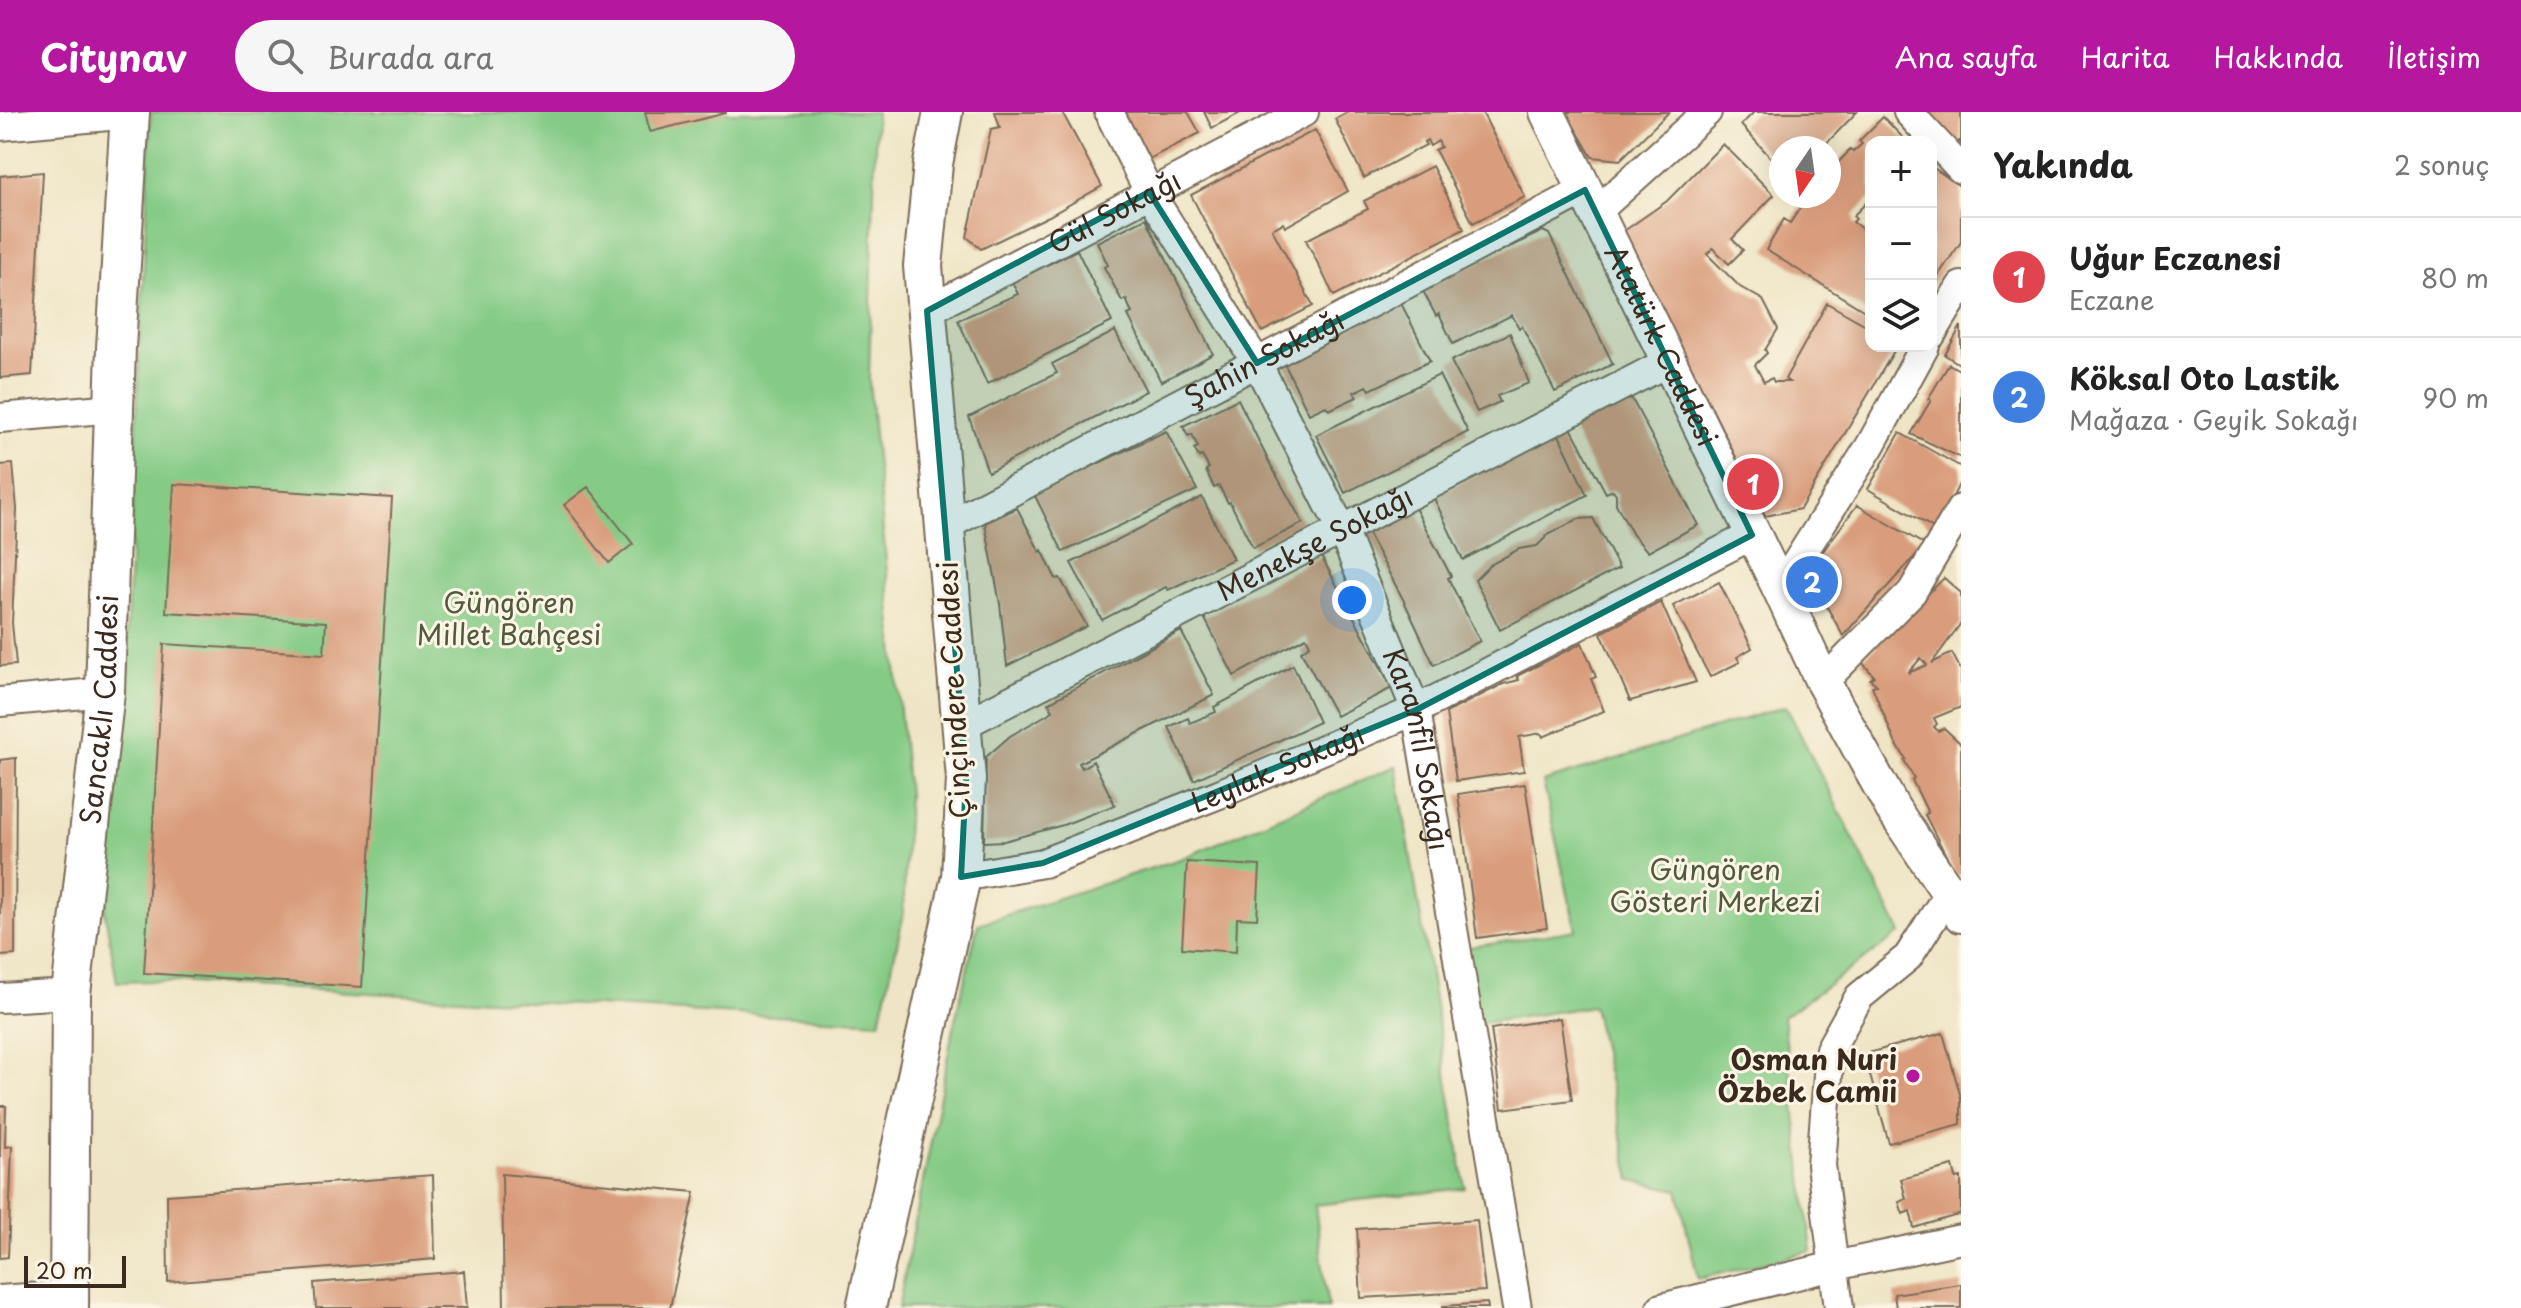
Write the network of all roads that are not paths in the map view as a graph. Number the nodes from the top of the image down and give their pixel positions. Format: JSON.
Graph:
{"nodes":[{"id":1,"x":943,"y":112,"type":"edge"},
{"id":2,"x":1109,"y":112,"type":"edge"},
{"id":3,"x":1304,"y":112,"type":"edge"},
{"id":4,"x":1547,"y":112,"type":"edge"},
{"id":5,"x":1707,"y":112,"type":"edge"},
{"id":6,"x":1908,"y":112,"type":"edge"},
{"id":7,"x":130,"y":113,"type":"edge"},
{"id":8,"x":0,"y":126,"type":"edge"},
{"id":9,"x":1961,"y":169,"type":"edge"},
{"id":10,"x":1149,"y":192,"type":"junction"},
{"id":11,"x":1591,"y":201,"type":"junction"},
{"id":12,"x":1961,"y":286,"type":"edge"},
{"id":13,"x":927,"y":311,"type":"junction"},
{"id":14,"x":1937,"y":325,"type":"edge"},
{"id":15,"x":1922,"y":352,"type":"edge"},
{"id":16,"x":1668,"y":362,"type":"junction"},
{"id":17,"x":1257,"y":363,"type":"junction"},
{"id":18,"x":114,"y":408,"type":"junction"},
{"id":19,"x":0,"y":418,"type":"edge"},
{"id":20,"x":1961,"y":509,"type":"edge"},
{"id":21,"x":944,"y":527,"type":"junction"},
{"id":22,"x":1342,"y":530,"type":"junction"},
{"id":23,"x":1752,"y":535,"type":"junction"},
{"id":24,"x":1952,"y":545,"type":"edge"},
{"id":25,"x":1780,"y":589,"type":"junction"},
{"id":26,"x":1823,"y":682,"type":"junction"},
{"id":27,"x":105,"y":692,"type":"junction"},
{"id":28,"x":0,"y":702,"type":"edge"},
{"id":29,"x":1416,"y":710,"type":"junction"},
{"id":30,"x":961,"y":726,"type":"junction"},
{"id":31,"x":961,"y":877,"type":"junction"},
{"id":32,"x":1958,"y":907,"type":"edge"},
{"id":33,"x":71,"y":994,"type":"junction"},
{"id":34,"x":0,"y":998,"type":"edge"},
{"id":35,"x":1961,"y":1239,"type":"edge"},
{"id":36,"x":1834,"y":1266,"type":"junction"},
{"id":37,"x":0,"y":1300,"type":"edge"},
{"id":38,"x":1735,"y":1300,"type":"edge"},
{"id":39,"x":69,"y":1302,"type":"edge"},
{"id":40,"x":866,"y":1308,"type":"edge"},
{"id":41,"x":1517,"y":1308,"type":"edge"},
{"id":42,"x":1661,"y":1308,"type":"edge"},
{"id":43,"x":1839,"y":1308,"type":"edge"}],
"edges":[{"from":1,"to":13,"type":"main road","name":"Çinçindere Caddesi"},
{"from":2,"to":10,"type":"street","name":"Karanfil Sokağı"},
{"from":3,"to":10,"type":"street","name":"Gül Sokağı"},
{"from":4,"to":11,"type":"street","name":"Atatürk Caddesi"},
{"from":5,"to":11,"type":"street","name":"Şahin Sokağı"},
{"from":6,"to":9,"type":"street"},
{"from":7,"to":8,"type":"street"},
{"from":7,"to":18,"type":"main road","name":"Sancaklı Caddesi"},
{"from":10,"to":13,"type":"street","name":"Gül Sokağı"},
{"from":10,"to":17,"type":"street","name":"Karanfil Sokağı"},
{"from":11,"to":16,"type":"street","name":"Atatürk Caddesi"},
{"from":11,"to":17,"type":"street","name":"Şahin Sokağı"},
{"from":12,"to":14,"type":"street"},
{"from":13,"to":21,"type":"main road","name":"Çinçindere Caddesi"},
{"from":15,"to":25,"type":"street"},
{"from":16,"to":22,"type":"street","name":"Menekşe Sokağı"},
{"from":16,"to":23,"type":"street","name":"Atatürk Caddesi"},
{"from":17,"to":21,"type":"street","name":"Şahin Sokağı"},
{"from":17,"to":22,"type":"street","name":"Karanfil Sokağı"},
{"from":18,"to":19,"type":"street"},
{"from":18,"to":27,"type":"main road","name":"Sancaklı Caddesi"},
{"from":20,"to":24,"type":"street"},
{"from":21,"to":30,"type":"main road","name":"Çinçindere Caddesi"},
{"from":22,"to":29,"type":"street","name":"Karanfil Sokağı"},
{"from":22,"to":30,"type":"street","name":"Menekşe Sokağı"},
{"from":23,"to":25,"type":"street","name":"Atatürk Caddesi"},
{"from":23,"to":29,"type":"street","name":"Leylak Sokağı"},
{"from":24,"to":26,"type":"street"},
{"from":25,"to":26,"type":"street","name":"Atatürk Caddesi"},
{"from":26,"to":32,"type":"street","name":"Atatürk Caddesi"},
{"from":27,"to":28,"type":"street"},
{"from":27,"to":33,"type":"main road","name":"Sancaklı Caddesi"},
{"from":29,"to":31,"type":"street","name":"Leylak Sokağı"},
{"from":29,"to":41,"type":"street","name":"Karanfil Sokağı"},
{"from":30,"to":31,"type":"main road","name":"Çinçindere Caddesi"},
{"from":31,"to":40,"type":"main road","name":"Çinçindere Caddesi"},
{"from":32,"to":36,"type":"street"},
{"from":33,"to":34,"type":"street"},
{"from":33,"to":39,"type":"main road","name":"Sancaklı Caddesi"},
{"from":35,"to":36,"type":"street"},
{"from":36,"to":38,"type":"street"},
{"from":36,"to":43,"type":"street"},
{"from":37,"to":39,"type":"street"},
{"from":38,"to":42,"type":"street"}]}
